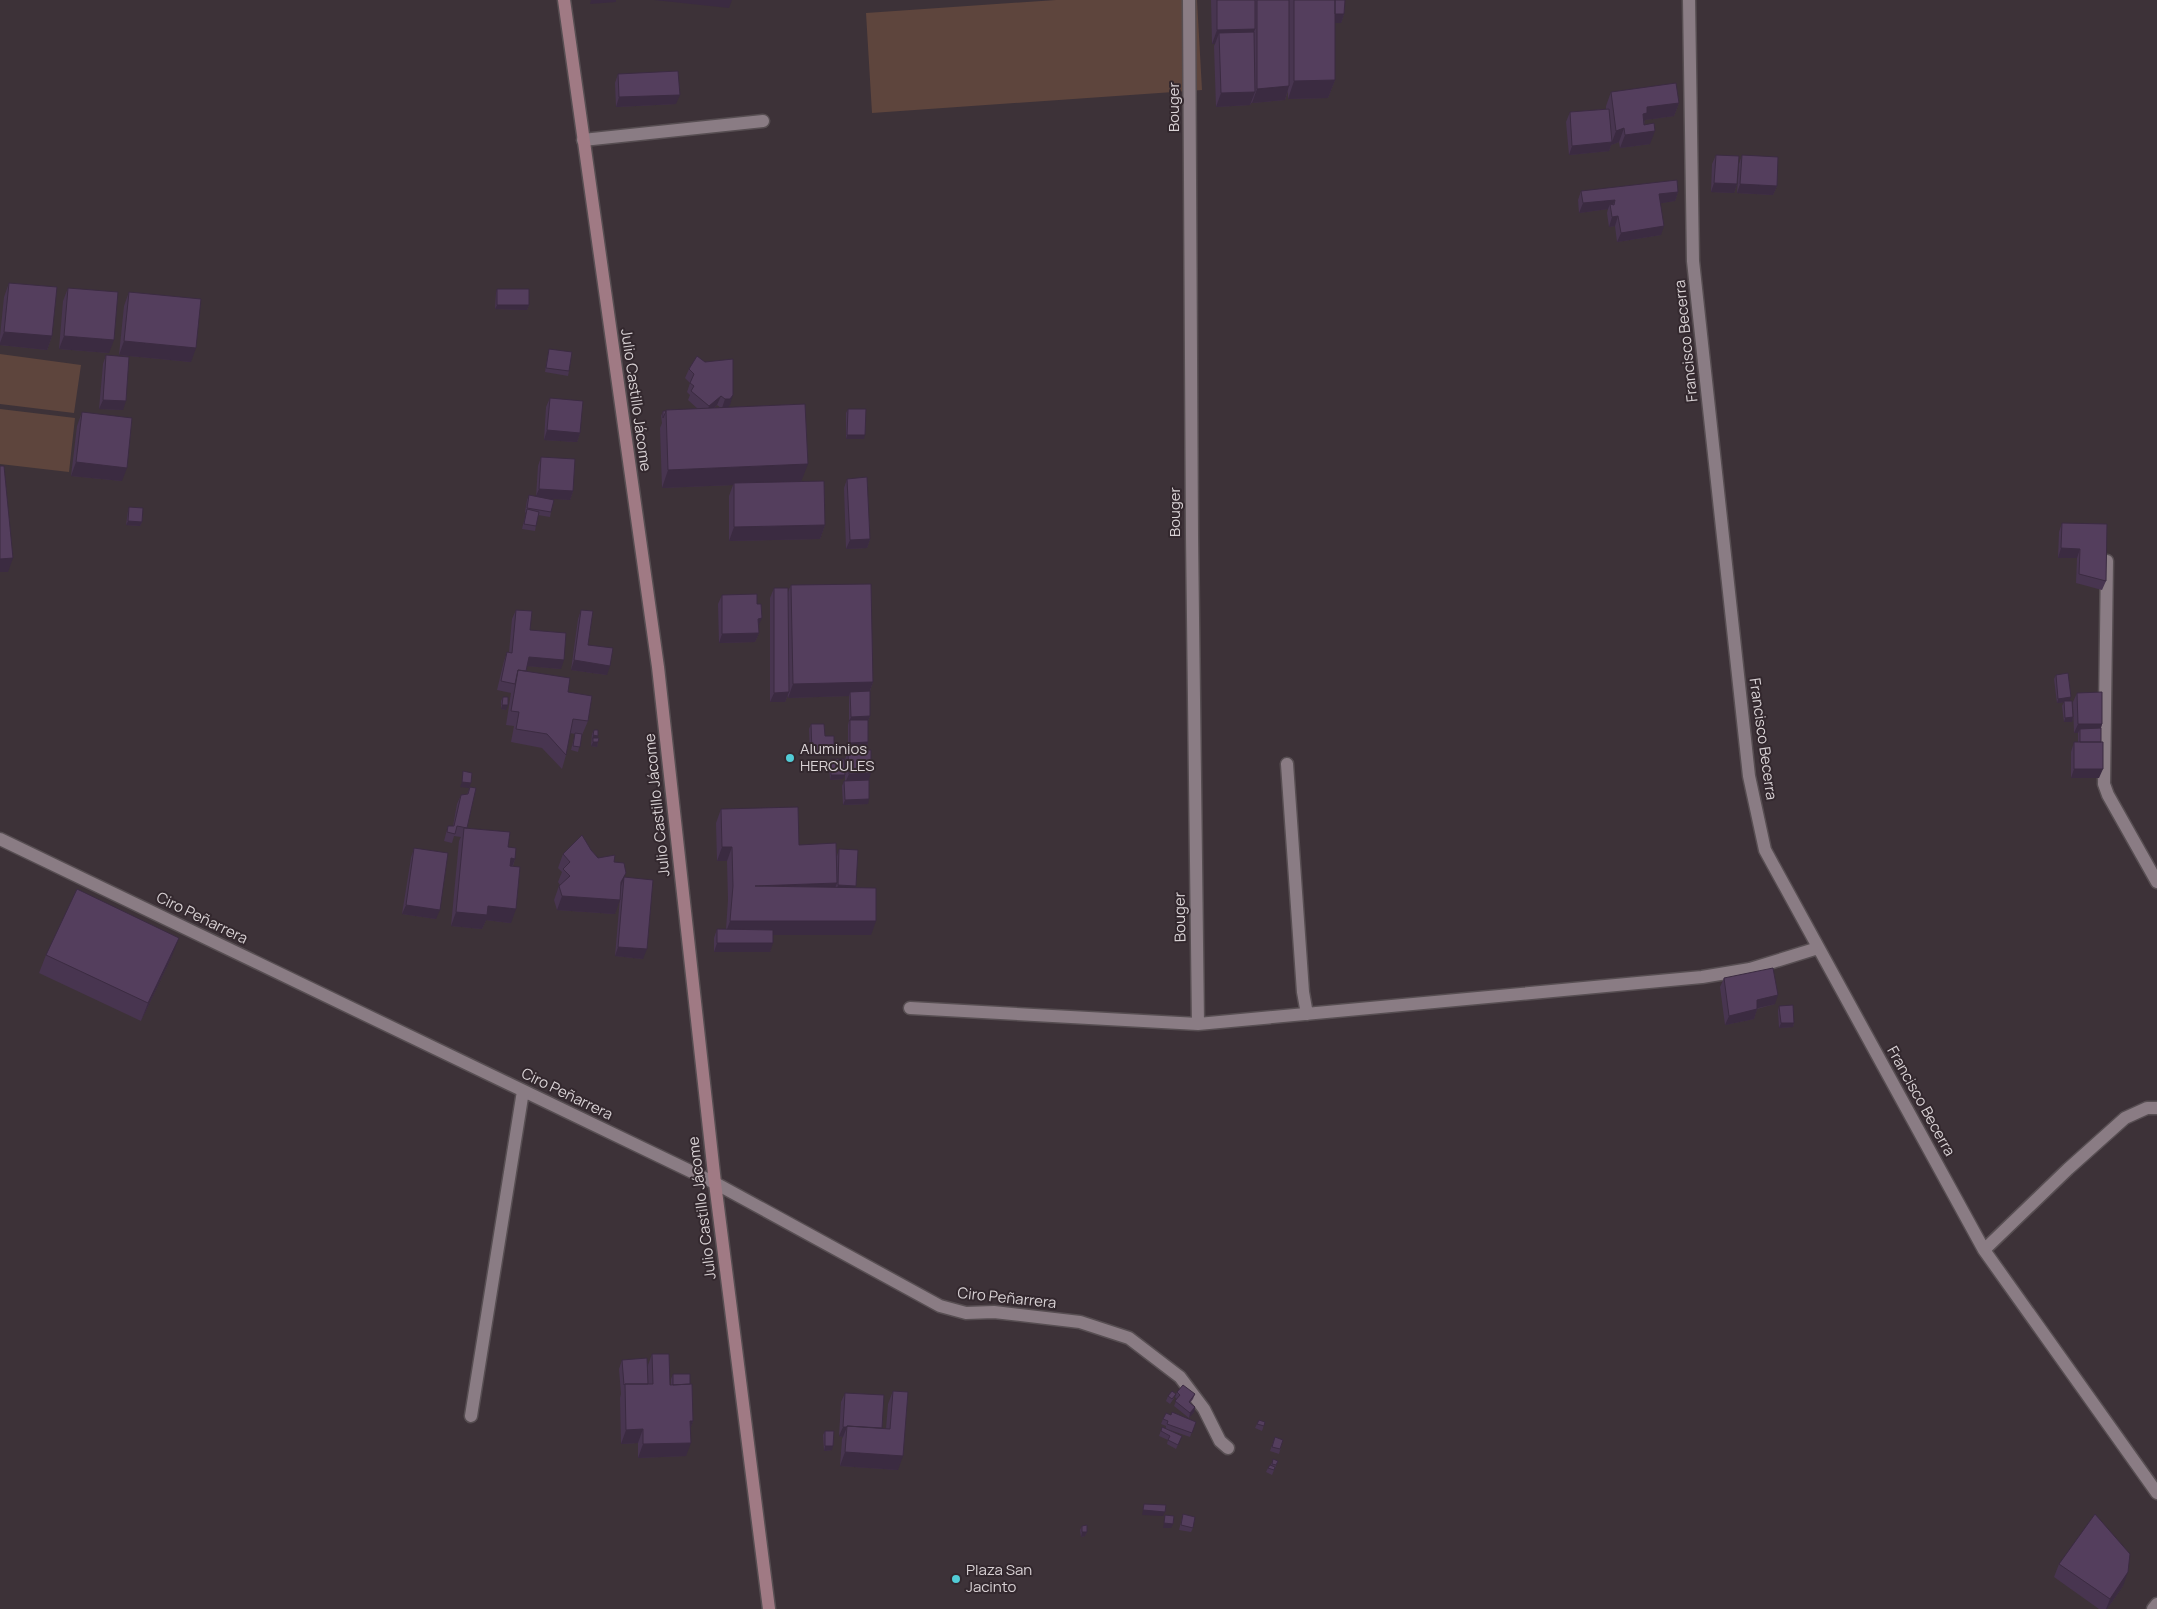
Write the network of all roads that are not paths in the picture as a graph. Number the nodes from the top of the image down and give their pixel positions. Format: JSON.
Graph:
{"nodes":[{"id":1,"x":564,"y":0,"type":"edge"},
{"id":2,"x":1189,"y":0,"type":"edge"},
{"id":3,"x":1690,"y":0,"type":"edge"},
{"id":4,"x":763,"y":121,"type":"dead end"},
{"id":5,"x":583,"y":140,"type":"junction"},
{"id":6,"x":2107,"y":561,"type":"edge"},
{"id":7,"x":1287,"y":764,"type":"dead end"},
{"id":8,"x":0,"y":839,"type":"edge"},
{"id":9,"x":2157,"y":882,"type":"edge"},
{"id":10,"x":1818,"y":948,"type":"junction"},
{"id":11,"x":910,"y":1008,"type":"dead end"},
{"id":12,"x":1307,"y":1014,"type":"junction"},
{"id":13,"x":1198,"y":1024,"type":"junction"},
{"id":14,"x":524,"y":1091,"type":"junction"},
{"id":15,"x":2157,"y":1108,"type":"edge"},
{"id":16,"x":715,"y":1183,"type":"junction"},
{"id":17,"x":1984,"y":1250,"type":"junction"},
{"id":18,"x":471,"y":1416,"type":"dead end"},
{"id":19,"x":1228,"y":1448,"type":"dead end"},
{"id":20,"x":2157,"y":1493,"type":"edge"},
{"id":21,"x":2157,"y":1604,"type":"edge"},
{"id":22,"x":769,"y":1609,"type":"edge"},
{"id":23,"x":2153,"y":1609,"type":"edge"}],
"edges":[{"from":1,"to":5,"type":"main road","name":"Julio Castillo Jácome"},
{"from":2,"to":13,"type":"street","name":"Bouger"},
{"from":3,"to":10,"type":"street","name":"Francisco Becerra"},
{"from":4,"to":5,"type":"street"},
{"from":5,"to":16,"type":"main road","name":"Julio Castillo Jácome"},
{"from":6,"to":9,"type":"street"},
{"from":7,"to":12,"type":"street"},
{"from":8,"to":14,"type":"street","name":"Ciro Peñarrera"},
{"from":10,"to":12,"type":"street"},
{"from":10,"to":17,"type":"street","name":"Francisco Becerra"},
{"from":11,"to":13,"type":"street"},
{"from":12,"to":13,"type":"street"},
{"from":14,"to":16,"type":"street","name":"Ciro Peñarrera"},
{"from":14,"to":18,"type":"street"},
{"from":15,"to":17,"type":"street"},
{"from":16,"to":19,"type":"street","name":"Ciro Peñarrera"},
{"from":16,"to":22,"type":"main road","name":"Julio Castillo Jácome"},
{"from":17,"to":20,"type":"street","name":"Francisco Becerra"},
{"from":21,"to":23,"type":"street"}]}
